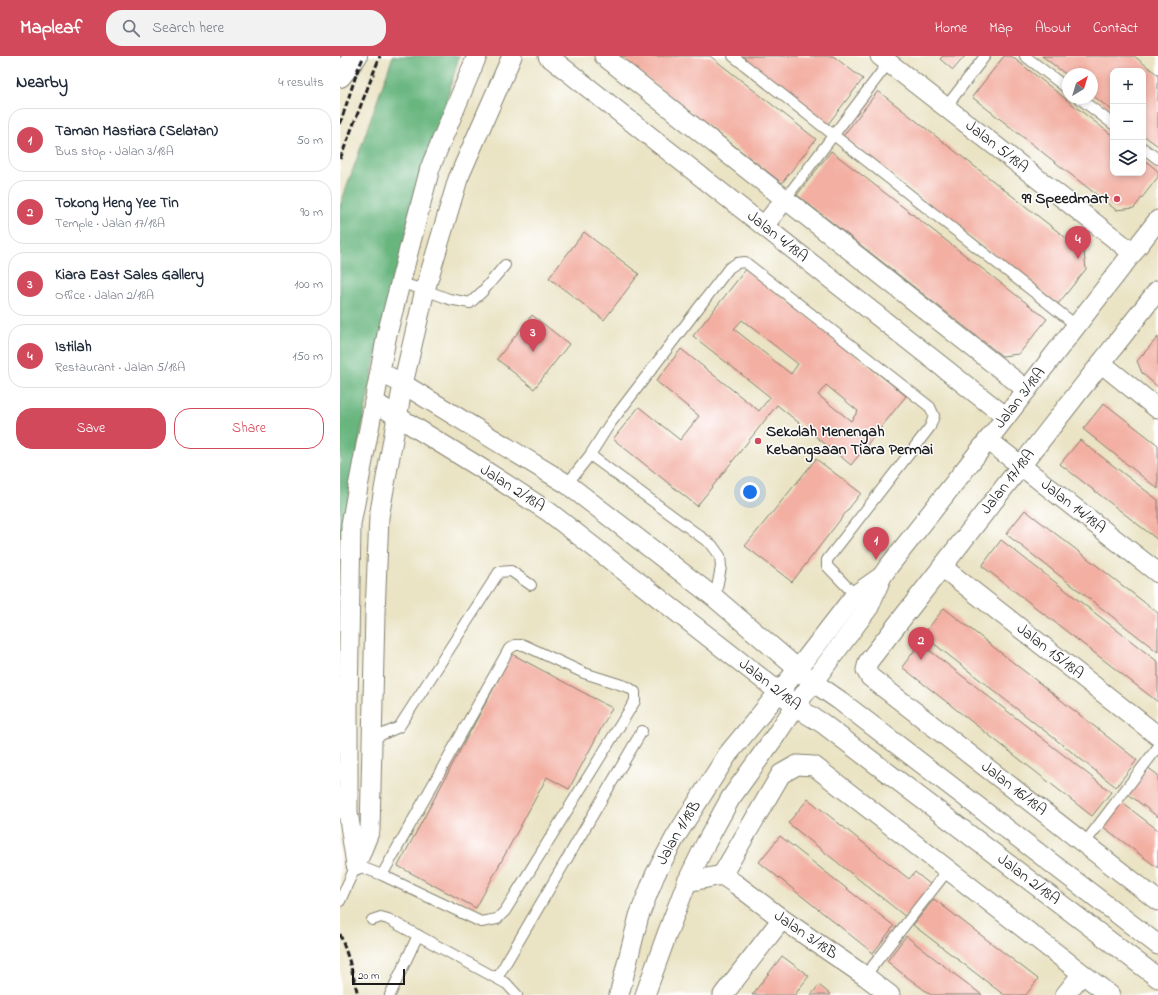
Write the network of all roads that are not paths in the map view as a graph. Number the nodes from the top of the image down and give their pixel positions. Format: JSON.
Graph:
{"nodes":[{"id":1,"x":356,"y":56,"type":"edge"},
{"id":2,"x":476,"y":56,"type":"edge"},
{"id":3,"x":512,"y":56,"type":"edge"},
{"id":4,"x":548,"y":56,"type":"edge"},
{"id":5,"x":604,"y":56,"type":"edge"},
{"id":6,"x":733,"y":56,"type":"edge"},
{"id":7,"x":985,"y":56,"type":"edge"},
{"id":8,"x":1025,"y":56,"type":"edge"},
{"id":9,"x":885,"y":59,"type":"edge"},
{"id":10,"x":340,"y":76,"type":"edge"},
{"id":11,"x":1062,"y":84,"type":"edge"},
{"id":12,"x":1087,"y":104,"type":"edge"},
{"id":13,"x":946,"y":107,"type":"junction"},
{"id":14,"x":1110,"y":122,"type":"edge"},
{"id":15,"x":833,"y":135,"type":"junction"},
{"id":16,"x":1146,"y":150,"type":"edge"},
{"id":17,"x":1158,"y":159,"type":"edge"},
{"id":18,"x":785,"y":199,"type":"junction"},
{"id":19,"x":1158,"y":220,"type":"edge"},
{"id":20,"x":764,"y":226,"type":"junction"},
{"id":21,"x":1152,"y":241,"type":"edge"},
{"id":22,"x":1133,"y":253,"type":"junction"},
{"id":23,"x":505,"y":264,"type":"dead end"},
{"id":24,"x":401,"y":283,"type":"junction"},
{"id":25,"x":425,"y":290,"type":"junction"},
{"id":26,"x":1158,"y":290,"type":"edge"},
{"id":27,"x":1077,"y":326,"type":"junction"},
{"id":28,"x":1101,"y":363,"type":"junction"},
{"id":29,"x":380,"y":372,"type":"junction"},
{"id":30,"x":403,"y":384,"type":"junction"},
{"id":31,"x":1027,"y":390,"type":"junction"},
{"id":32,"x":374,"y":402,"type":"junction"},
{"id":33,"x":1158,"y":409,"type":"edge"},
{"id":34,"x":1006,"y":417,"type":"junction"},
{"id":35,"x":398,"y":418,"type":"junction"},
{"id":36,"x":988,"y":440,"type":"junction"},
{"id":37,"x":590,"y":455,"type":"junction"},
{"id":38,"x":1021,"y":466,"type":"junction"},
{"id":39,"x":567,"y":484,"type":"junction"},
{"id":40,"x":942,"y":567,"type":"junction"},
{"id":41,"x":1158,"y":572,"type":"edge"},
{"id":42,"x":882,"y":576,"type":"junction"},
{"id":43,"x":532,"y":585,"type":"dead end"},
{"id":44,"x":855,"y":595,"type":"junction"},
{"id":45,"x":715,"y":598,"type":"junction"},
{"id":46,"x":798,"y":669,"type":"junction"},
{"id":47,"x":870,"y":677,"type":"joint"},
{"id":48,"x":813,"y":682,"type":"junction"},
{"id":49,"x":779,"y":692,"type":"junction"},
{"id":50,"x":796,"y":705,"type":"junction"},
{"id":51,"x":642,"y":731,"type":"dead end"},
{"id":52,"x":1158,"y":736,"type":"edge"},
{"id":53,"x":372,"y":739,"type":"junction"},
{"id":54,"x":1158,"y":747,"type":"edge"},
{"id":55,"x":348,"y":767,"type":"junction"},
{"id":56,"x":371,"y":767,"type":"junction"},
{"id":57,"x":706,"y":843,"type":"junction"},
{"id":58,"x":1084,"y":844,"type":"junction"},
{"id":59,"x":356,"y":865,"type":"junction"},
{"id":60,"x":948,"y":870,"type":"junction"},
{"id":61,"x":382,"y":875,"type":"junction"},
{"id":62,"x":722,"y":875,"type":"junction"},
{"id":63,"x":687,"y":882,"type":"junction"},
{"id":64,"x":340,"y":901,"type":"edge"},
{"id":65,"x":1158,"y":901,"type":"edge"},
{"id":66,"x":639,"y":916,"type":"junction"},
{"id":67,"x":782,"y":919,"type":"junction"},
{"id":68,"x":372,"y":920,"type":"dead end"},
{"id":69,"x":418,"y":935,"type":"junction"},
{"id":70,"x":1158,"y":945,"type":"edge"},
{"id":71,"x":1082,"y":974,"type":"junction"},
{"id":72,"x":865,"y":976,"type":"junction"},
{"id":73,"x":497,"y":978,"type":"junction"},
{"id":74,"x":1158,"y":978,"type":"edge"},
{"id":75,"x":508,"y":985,"type":"junction"},
{"id":76,"x":888,"y":994,"type":"edge"},
{"id":77,"x":390,"y":995,"type":"edge"},
{"id":78,"x":518,"y":995,"type":"edge"},
{"id":79,"x":523,"y":995,"type":"edge"},
{"id":80,"x":611,"y":995,"type":"edge"},
{"id":81,"x":619,"y":995,"type":"edge"},
{"id":82,"x":646,"y":995,"type":"edge"},
{"id":83,"x":723,"y":995,"type":"edge"},
{"id":84,"x":1065,"y":995,"type":"edge"},
{"id":85,"x":1110,"y":995,"type":"edge"}],
"edges":[{"from":1,"to":10,"type":"street"},
{"from":2,"to":24,"type":"street"},
{"from":3,"to":25,"type":"street"},
{"from":4,"to":20,"type":"street","name":"Jalan 4/18A"},
{"from":5,"to":18,"type":"street","name":"Jalan 4/18A"},
{"from":6,"to":15,"type":"lane"},
{"from":7,"to":13,"type":"lane"},
{"from":8,"to":11,"type":"lane"},
{"from":9,"to":13,"type":"street","name":"Jalan 5/18A"},
{"from":9,"to":15,"type":"lane"},
{"from":12,"to":14,"type":"lane"},
{"from":13,"to":22,"type":"street","name":"Jalan 5/18A"},
{"from":15,"to":18,"type":"lane"},
{"from":15,"to":27,"type":"lane"},
{"from":16,"to":17,"type":"lane"},
{"from":18,"to":20,"type":"street"},
{"from":18,"to":31,"type":"street","name":"Jalan 4/18A"},
{"from":19,"to":21,"type":"street","name":"Jalan 3/18A"},
{"from":20,"to":34,"type":"street","name":"Jalan 4/18A"},
{"from":21,"to":22,"type":"street","name":"Jalan 3/18A"},
{"from":22,"to":27,"type":"street","name":"Jalan 3/18A"},
{"from":23,"to":25,"type":"lane"},
{"from":24,"to":25,"type":"lane"},
{"from":24,"to":29,"type":"street"},
{"from":25,"to":30,"type":"street"},
{"from":26,"to":28,"type":"street","name":"Jalan 17/18A"},
{"from":27,"to":31,"type":"street","name":"Jalan 3/18A"},
{"from":28,"to":33,"type":"street"},
{"from":28,"to":38,"type":"street","name":"Jalan 17/18A"},
{"from":29,"to":30,"type":"street","name":"Jalan 2/18A"},
{"from":29,"to":32,"type":"street"},
{"from":30,"to":35,"type":"street"},
{"from":30,"to":39,"type":"street","name":"Jalan 2/18A"},
{"from":31,"to":34,"type":"street","name":"Jalan 3/18A"},
{"from":32,"to":35,"type":"street","name":"Jalan 2/18A"},
{"from":32,"to":55,"type":"street"},
{"from":34,"to":36,"type":"street","name":"Jalan 3/18A"},
{"from":35,"to":49,"type":"street","name":"Jalan 2/18A"},
{"from":35,"to":53,"type":"street"},
{"from":36,"to":38,"type":"street","name":"Jalan 14/18A"},
{"from":36,"to":42,"type":"street","name":"Jalan 3/18A"},
{"from":37,"to":39,"type":"lane"},
{"from":37,"to":44,"type":"lane"},
{"from":37,"to":45,"type":"lane"},
{"from":38,"to":40,"type":"street","name":"Jalan 17/18A"},
{"from":38,"to":41,"type":"street","name":"Jalan 14/18A"},
{"from":39,"to":45,"type":"street","name":"Jalan 2/18A"},
{"from":40,"to":47,"type":"street","name":"Jalan 17/18A"},
{"from":40,"to":52,"type":"street","name":"Jalan 15/18A"},
{"from":42,"to":44,"type":"street","name":"Jalan 3/18A"},
{"from":42,"to":48,"type":"street","name":"Jalan 3/18A"},
{"from":43,"to":53,"type":"lane"},
{"from":44,"to":46,"type":"street","name":"Jalan 3/18A"},
{"from":45,"to":46,"type":"street","name":"Jalan 2/18A"},
{"from":46,"to":48,"type":"street","name":"Jalan 2/18A"},
{"from":46,"to":49,"type":"street","name":"Jalan 1/18B"},
{"from":47,"to":58,"type":"street","name":"Jalan 16/18A"},
{"from":48,"to":50,"type":"street","name":"Jalan 1/18B"},
{"from":48,"to":70,"type":"street","name":"Jalan 2/18A"},
{"from":49,"to":50,"type":"street","name":"Jalan 2/18A"},
{"from":49,"to":66,"type":"street","name":"Jalan 1/18B"},
{"from":50,"to":57,"type":"street","name":"Jalan 1/18B"},
{"from":50,"to":74,"type":"street","name":"Jalan 2/18A"},
{"from":51,"to":73,"type":"lane"},
{"from":53,"to":56,"type":"street"},
{"from":54,"to":58,"type":"lane"},
{"from":55,"to":56,"type":"street"},
{"from":55,"to":59,"type":"street"},
{"from":56,"to":59,"type":"street"},
{"from":57,"to":62,"type":"street"},
{"from":57,"to":63,"type":"street","name":"Jalan 1/18B"},
{"from":58,"to":65,"type":"street","name":"Jalan 16/18A"},
{"from":59,"to":61,"type":"lane"},
{"from":59,"to":64,"type":"lane"},
{"from":60,"to":62,"type":"street"},
{"from":60,"to":71,"type":"street"},
{"from":60,"to":72,"type":"lane"},
{"from":61,"to":61,"type":"lane"},
{"from":62,"to":63,"type":"street"},
{"from":62,"to":67,"type":"street","name":"Jalan 3/18B"},
{"from":63,"to":82,"type":"street","name":"Jalan 1/18B"},
{"from":66,"to":80,"type":"lane"},
{"from":66,"to":81,"type":"street","name":"Jalan 1/18B"},
{"from":67,"to":72,"type":"street","name":"Jalan 3/18B"},
{"from":67,"to":83,"type":"street"},
{"from":68,"to":69,"type":"lane"},
{"from":69,"to":73,"type":"lane"},
{"from":69,"to":77,"type":"lane"},
{"from":71,"to":84,"type":"street"},
{"from":71,"to":85,"type":"street"},
{"from":72,"to":76,"type":"street","name":"Jalan 3/18B"},
{"from":73,"to":75,"type":"lane"},
{"from":75,"to":78,"type":"lane"},
{"from":75,"to":79,"type":"lane"}]}
